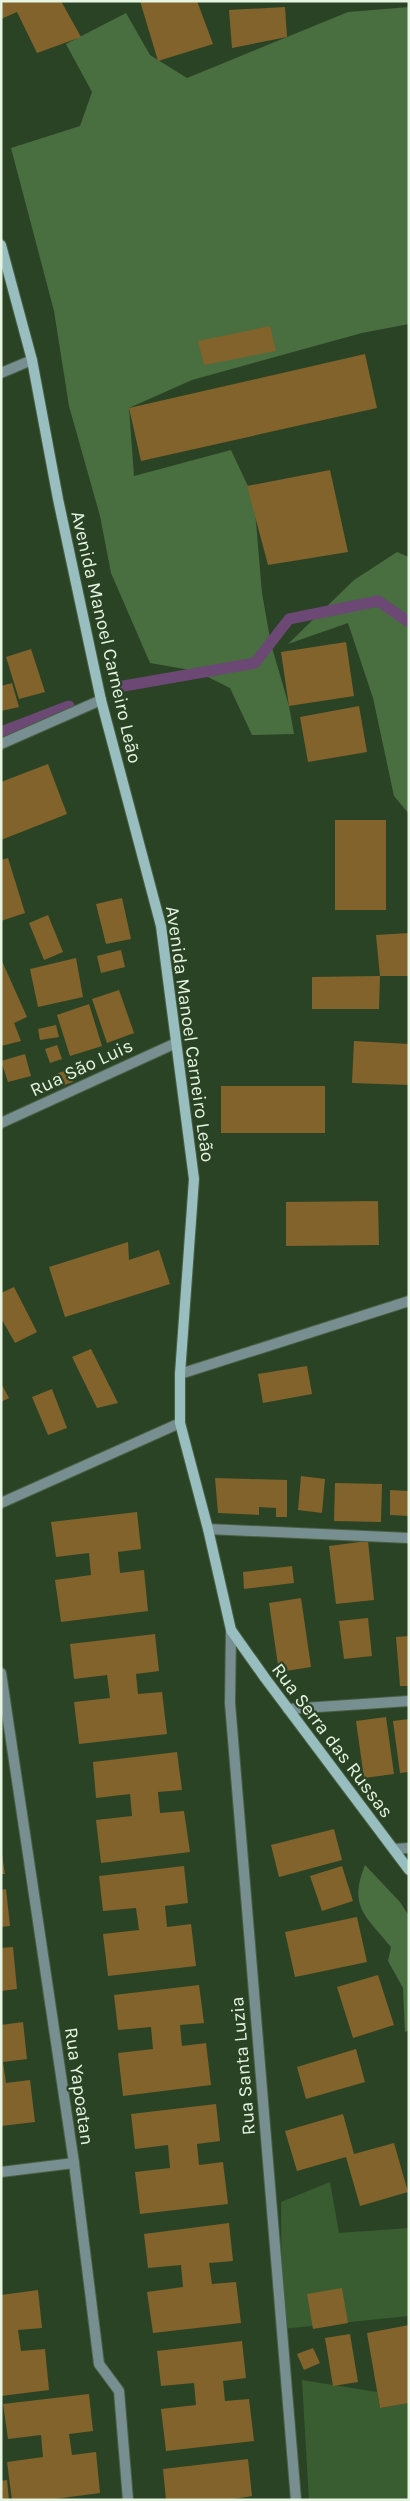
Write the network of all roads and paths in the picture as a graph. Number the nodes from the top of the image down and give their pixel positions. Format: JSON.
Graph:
{"nodes":[{"id":1,"x":1,"y":245,"type":"edge"},
{"id":2,"x":32,"y":360,"type":"junction"},
{"id":3,"x":1,"y":373,"type":"edge"},
{"id":4,"x":101,"y":700,"type":"junction"},
{"id":5,"x":1,"y":744,"type":"edge"},
{"id":6,"x":176,"y":1043,"type":"junction"},
{"id":7,"x":1,"y":1123,"type":"edge"},
{"id":8,"x":409,"y":1301,"type":"edge"},
{"id":9,"x":180,"y":1374,"type":"junction"},
{"id":10,"x":180,"y":1423,"type":"junction"},
{"id":11,"x":1,"y":1503,"type":"edge"},
{"id":12,"x":208,"y":1529,"type":"junction"},
{"id":13,"x":409,"y":1538,"type":"edge"},
{"id":14,"x":231,"y":1630,"type":"junction"},
{"id":15,"x":1,"y":1673,"type":"edge"},
{"id":16,"x":409,"y":1701,"type":"edge"},
{"id":17,"x":288,"y":1709,"type":"junction"},
{"id":18,"x":409,"y":1848,"type":"edge"},
{"id":19,"x":394,"y":1849,"type":"junction"},
{"id":20,"x":409,"y":1870,"type":"edge"},
{"id":21,"x":74,"y":2164,"type":"junction"},
{"id":22,"x":1,"y":2172,"type":"edge"},
{"id":23,"x":128,"y":2500,"type":"edge"},
{"id":24,"x":296,"y":2500,"type":"edge"}],
"edges":[{"from":1,"to":2,"type":"main road","name":"Avenida Manoel Carneiro Leão"},
{"from":2,"to":3,"type":"street"},
{"from":2,"to":4,"type":"main road","name":"Avenida Manoel Carneiro Leão"},
{"from":4,"to":5,"type":"street"},
{"from":4,"to":6,"type":"main road","name":"Avenida Manoel Carneiro Leão"},
{"from":6,"to":7,"type":"street","name":"Rua São Luis"},
{"from":6,"to":9,"type":"main road","name":"Avenida Manoel Carneiro Leão"},
{"from":8,"to":9,"type":"street"},
{"from":9,"to":10,"type":"main road","name":"Avenida Manoel Carneiro Leão"},
{"from":10,"to":11,"type":"street"},
{"from":10,"to":12,"type":"main road","name":"Avenida Manoel Carneiro Leão"},
{"from":12,"to":13,"type":"street"},
{"from":12,"to":14,"type":"main road","name":"Avenida Manoel Carneiro Leão"},
{"from":14,"to":17,"type":"main road","name":"Rua Serra das Russas"},
{"from":14,"to":24,"type":"street","name":"Rua Santa Luzia"},
{"from":15,"to":21,"type":"street","name":"Rua Yapoatan"},
{"from":16,"to":17,"type":"street"},
{"from":17,"to":19,"type":"main road","name":"Rua Serra das Russas"},
{"from":18,"to":19,"type":"street"},
{"from":19,"to":20,"type":"main road","name":"Rua Serra das Russas"},
{"from":21,"to":22,"type":"street"},
{"from":21,"to":23,"type":"street","name":"Rua Yapoatan"}]}
